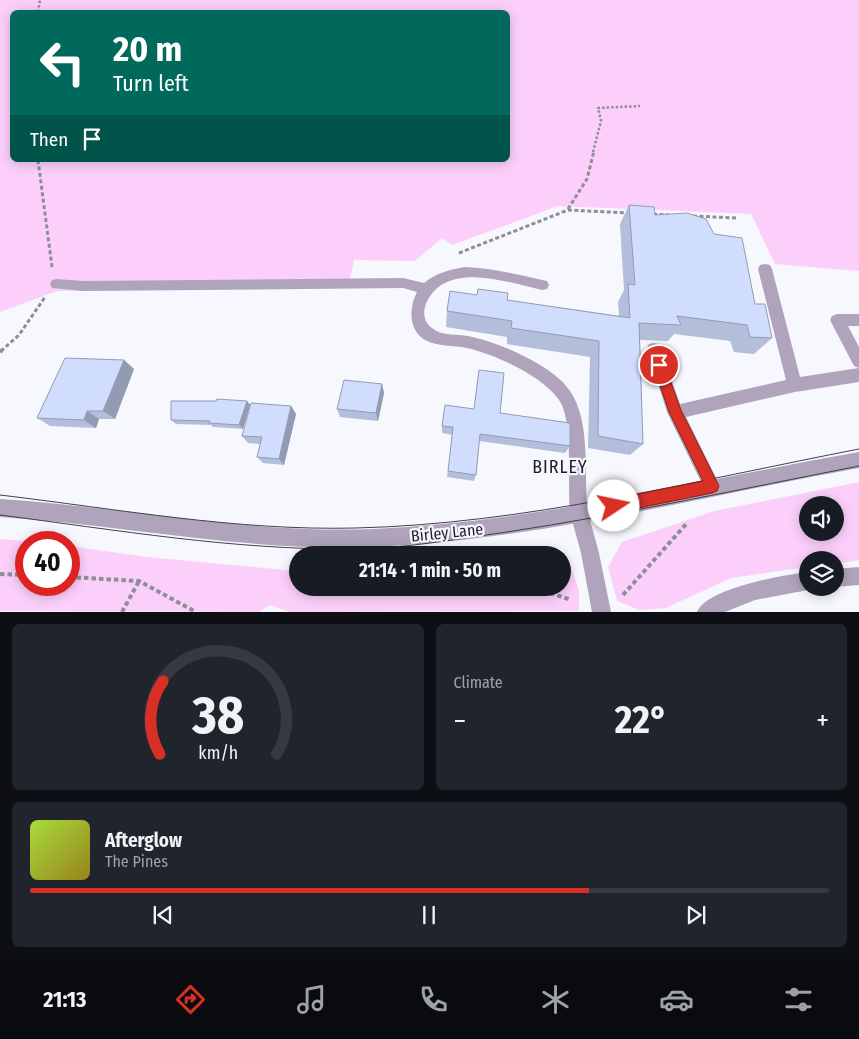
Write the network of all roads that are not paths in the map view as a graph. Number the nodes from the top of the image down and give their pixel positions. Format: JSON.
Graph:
{"nodes":[{"id":1,"x":765,"y":269,"type":"dead end"},
{"id":2,"x":57,"y":284,"type":"road end"},
{"id":3,"x":542,"y":285,"type":"dead end"},
{"id":4,"x":426,"y":289,"type":"junction"},
{"id":5,"x":859,"y":320,"type":"edge"},
{"id":6,"x":654,"y":350,"type":"dead end"},
{"id":7,"x":859,"y":361,"type":"edge"},
{"id":8,"x":859,"y":375,"type":"edge"},
{"id":9,"x":795,"y":384,"type":"junction"},
{"id":10,"x":675,"y":412,"type":"junction"},
{"id":11,"x":859,"y":460,"type":"edge"},
{"id":12,"x":712,"y":486,"type":"junction"},
{"id":13,"x":0,"y":508,"type":"edge"},
{"id":14,"x":579,"y":513,"type":"junction"},
{"id":15,"x":859,"y":576,"type":"edge"},
{"id":16,"x":844,"y":577,"type":"edge"},
{"id":17,"x":799,"y":582,"type":"edge"},
{"id":18,"x":602,"y":612,"type":"edge"},
{"id":19,"x":706,"y":612,"type":"edge"}],
"edges":[{"from":1,"to":9,"type":"street"},
{"from":2,"to":4,"type":"street"},
{"from":3,"to":4,"type":"street"},
{"from":4,"to":14,"type":"street"},
{"from":5,"to":7,"type":"street"},
{"from":6,"to":10,"type":"street"},
{"from":8,"to":9,"type":"street"},
{"from":9,"to":10,"type":"street"},
{"from":10,"to":12,"type":"street"},
{"from":11,"to":12,"type":"street","name":"Birley Lane"},
{"from":12,"to":14,"type":"street","name":"Birley Lane"},
{"from":13,"to":14,"type":"street","name":"Birley Lane"},
{"from":14,"to":18,"type":"street"},
{"from":15,"to":16,"type":"street"},
{"from":17,"to":19,"type":"street"}]}
